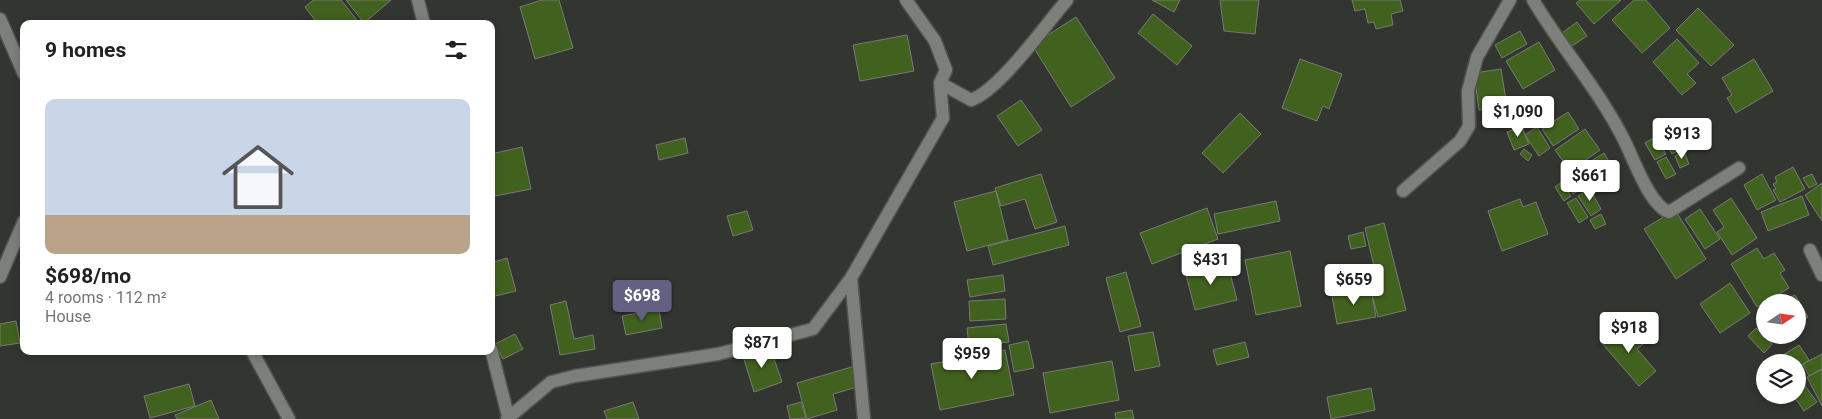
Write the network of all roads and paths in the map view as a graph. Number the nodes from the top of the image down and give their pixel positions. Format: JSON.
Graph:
{"nodes":[{"id":1,"x":418,"y":0,"type":"edge"},
{"id":2,"x":906,"y":0,"type":"edge"},
{"id":3,"x":1067,"y":0,"type":"edge"},
{"id":4,"x":1510,"y":0,"type":"edge"},
{"id":5,"x":1533,"y":0,"type":"edge"},
{"id":6,"x":0,"y":19,"type":"edge"},
{"id":7,"x":423,"y":20,"type":"edge"},
{"id":8,"x":20,"y":65,"type":"edge"},
{"id":9,"x":940,"y":83,"type":"junction"},
{"id":10,"x":1739,"y":168,"type":"dead end"},
{"id":11,"x":1403,"y":191,"type":"dead end"},
{"id":12,"x":20,"y":230,"type":"edge"},
{"id":13,"x":1810,"y":250,"type":"dead end"},
{"id":14,"x":1822,"y":275,"type":"edge"},
{"id":15,"x":0,"y":277,"type":"edge"},
{"id":16,"x":851,"y":278,"type":"junction"},
{"id":17,"x":254,"y":355,"type":"edge"},
{"id":18,"x":492,"y":355,"type":"edge"},
{"id":19,"x":508,"y":418,"type":"edge"},
{"id":20,"x":289,"y":419,"type":"edge"},
{"id":21,"x":864,"y":419,"type":"edge"}],
"edges":[{"from":1,"to":7,"type":"street"},
{"from":2,"to":9,"type":"street"},
{"from":3,"to":9,"type":"street"},
{"from":4,"to":11,"type":"street"},
{"from":5,"to":10,"type":"street"},
{"from":6,"to":8,"type":"street"},
{"from":9,"to":16,"type":"street"},
{"from":12,"to":15,"type":"street"},
{"from":13,"to":14,"type":"street"},
{"from":16,"to":19,"type":"street"},
{"from":16,"to":21,"type":"street"},
{"from":17,"to":20,"type":"street"},
{"from":18,"to":19,"type":"street"}]}
